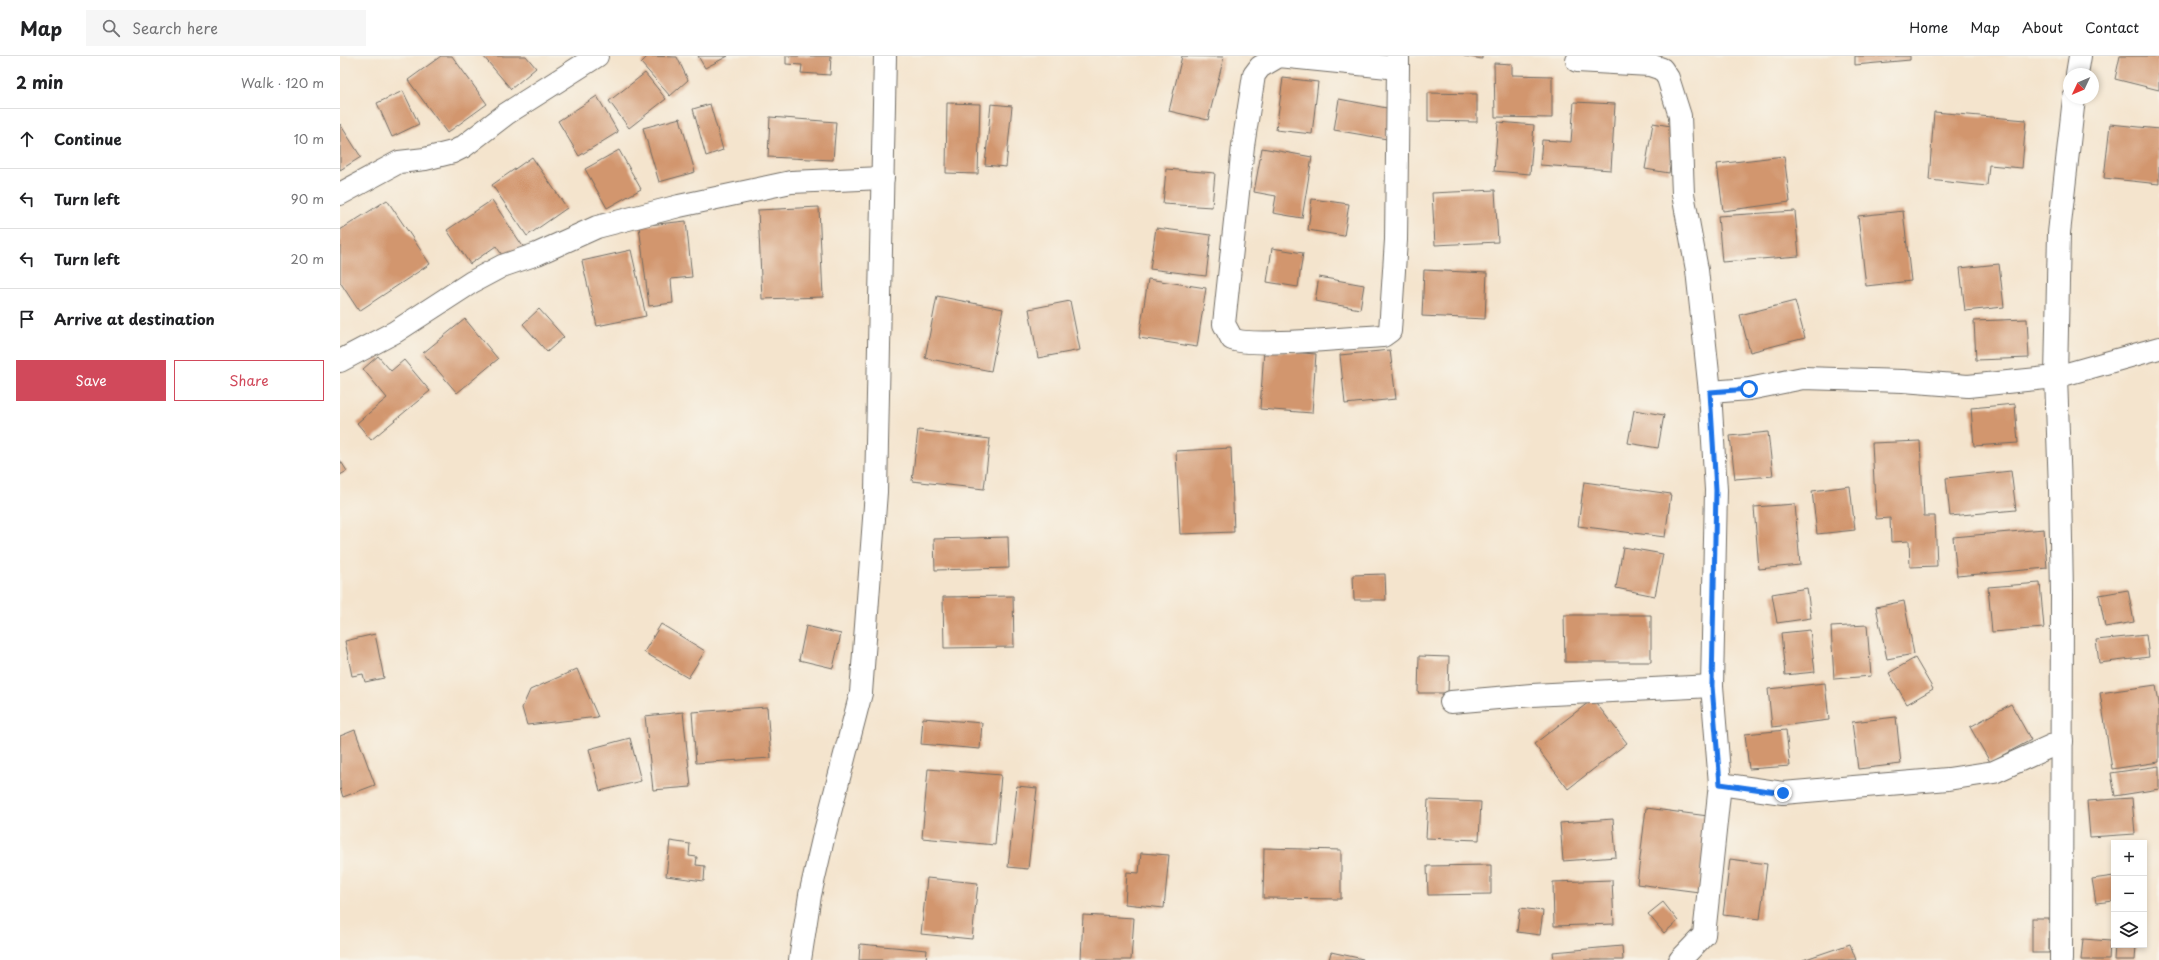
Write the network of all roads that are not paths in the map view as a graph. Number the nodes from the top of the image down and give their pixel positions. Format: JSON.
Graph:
{"nodes":[{"id":1,"x":597,"y":56,"type":"edge"},
{"id":2,"x":885,"y":56,"type":"edge"},
{"id":3,"x":2080,"y":56,"type":"edge"},
{"id":4,"x":1577,"y":61,"type":"dead end"},
{"id":5,"x":1398,"y":62,"type":"edge"},
{"id":6,"x":2078,"y":68,"type":"edge"},
{"id":7,"x":2073,"y":104,"type":"edge"},
{"id":8,"x":884,"y":178,"type":"junction"},
{"id":9,"x":340,"y":194,"type":"edge"},
{"id":10,"x":2159,"y":348,"type":"edge"},
{"id":11,"x":340,"y":361,"type":"edge"},
{"id":12,"x":2056,"y":377,"type":"junction"},
{"id":13,"x":1710,"y":392,"type":"junction"},
{"id":14,"x":1712,"y":686,"type":"junction"},
{"id":15,"x":1451,"y":702,"type":"dead end"},
{"id":16,"x":2062,"y":741,"type":"junction"},
{"id":17,"x":1720,"y":784,"type":"junction"},
{"id":18,"x":800,"y":960,"type":"edge"},
{"id":19,"x":1680,"y":960,"type":"edge"},
{"id":20,"x":2061,"y":960,"type":"edge"}],
"edges":[{"from":1,"to":9,"type":"street"},
{"from":2,"to":8,"type":"street"},
{"from":3,"to":6,"type":"street"},
{"from":4,"to":13,"type":"street"},
{"from":5,"to":5,"type":"street"},
{"from":7,"to":12,"type":"street"},
{"from":8,"to":11,"type":"street"},
{"from":8,"to":18,"type":"street"},
{"from":10,"to":12,"type":"street"},
{"from":12,"to":13,"type":"street"},
{"from":12,"to":16,"type":"street"},
{"from":13,"to":14,"type":"street"},
{"from":14,"to":15,"type":"street"},
{"from":14,"to":17,"type":"street"},
{"from":16,"to":17,"type":"street"},
{"from":16,"to":20,"type":"street"},
{"from":17,"to":19,"type":"street"}]}
